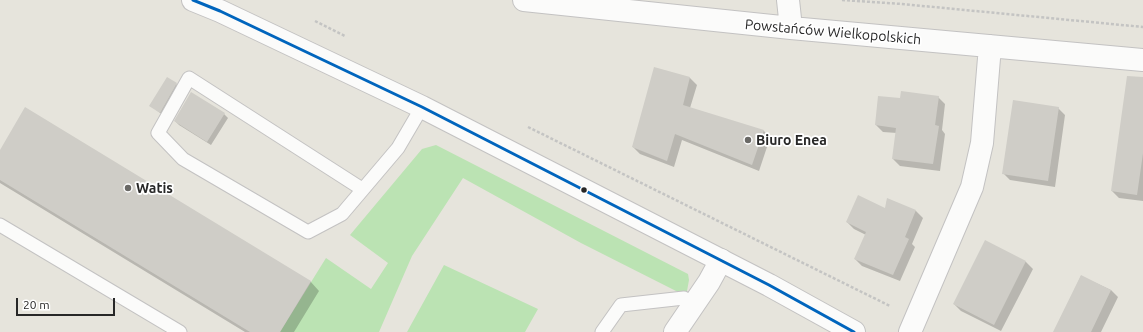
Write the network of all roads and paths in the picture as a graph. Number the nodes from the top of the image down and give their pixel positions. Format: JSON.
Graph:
{"nodes":[{"id":1,"x":193,"y":0,"type":"edge"},
{"id":2,"x":524,"y":0,"type":"edge"},
{"id":3,"x":788,"y":0,"type":"edge"},
{"id":4,"x":842,"y":0,"type":"edge"},
{"id":5,"x":223,"y":5,"type":"edge"},
{"id":6,"x":315,"y":21,"type":"dead end"},
{"id":7,"x":1143,"y":26,"type":"edge"},
{"id":8,"x":791,"y":28,"type":"junction"},
{"id":9,"x":350,"y":39,"type":"dead end"},
{"id":10,"x":990,"y":46,"type":"junction"},
{"id":11,"x":1143,"y":60,"type":"edge"},
{"id":12,"x":422,"y":107,"type":"junction"},
{"id":13,"x":526,"y":126,"type":"dead end"},
{"id":14,"x":362,"y":189,"type":"junction"},
{"id":15,"x":0,"y":225,"type":"edge"},
{"id":16,"x":721,"y":260,"type":"junction"},
{"id":17,"x":694,"y":305,"type":"junction"},
{"id":18,"x":913,"y":325,"type":"edge"},
{"id":19,"x":180,"y":332,"type":"edge"},
{"id":20,"x":602,"y":332,"type":"edge"},
{"id":21,"x":675,"y":332,"type":"edge"},
{"id":22,"x":854,"y":332,"type":"edge"}],
"edges":[{"from":1,"to":5,"type":"street"},
{"from":2,"to":8,"type":"street","name":"Powstańców Wielkopolskich"},
{"from":3,"to":8,"type":"street"},
{"from":4,"to":7,"type":"path"},
{"from":5,"to":12,"type":"street"},
{"from":6,"to":9,"type":"path"},
{"from":8,"to":10,"type":"street","name":"Powstańców Wielkopolskich"},
{"from":10,"to":11,"type":"street","name":"Powstańców Wielkopolskich"},
{"from":10,"to":18,"type":"street"},
{"from":12,"to":14,"type":"lane"},
{"from":12,"to":16,"type":"street"},
{"from":13,"to":18,"type":"path"},
{"from":14,"to":14,"type":"lane"},
{"from":15,"to":19,"type":"lane"},
{"from":16,"to":17,"type":"street"},
{"from":16,"to":22,"type":"street"},
{"from":17,"to":20,"type":"lane"},
{"from":17,"to":21,"type":"street"}]}
